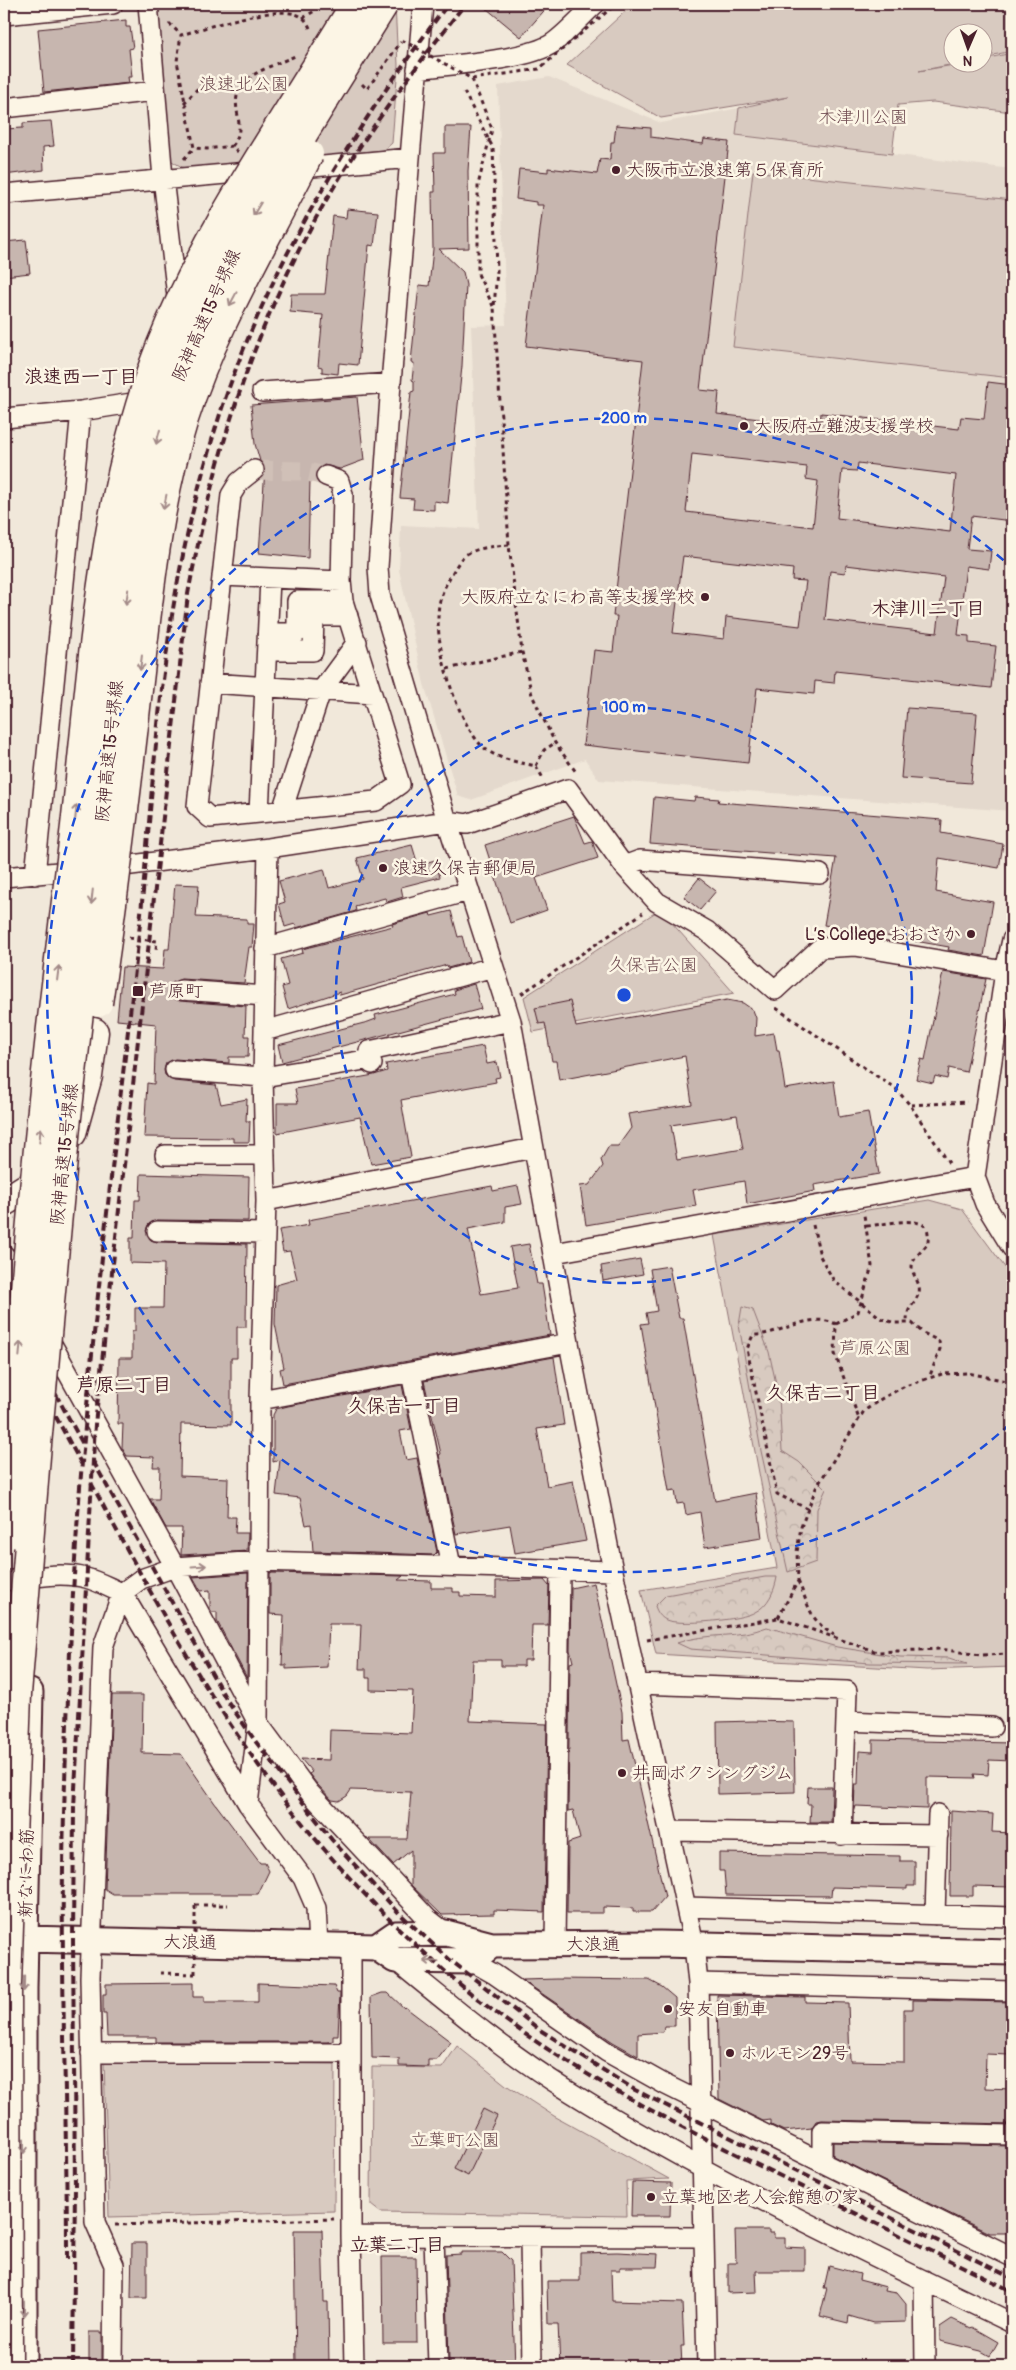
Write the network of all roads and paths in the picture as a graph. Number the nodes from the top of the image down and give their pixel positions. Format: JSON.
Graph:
{"nodes":[{"id":1,"x":113,"y":4,"type":"edge"},
{"id":2,"x":148,"y":4,"type":"edge"},
{"id":3,"x":319,"y":4,"type":"edge"},
{"id":4,"x":355,"y":4,"type":"edge"},
{"id":5,"x":384,"y":4,"type":"edge"},
{"id":6,"x":423,"y":4,"type":"edge"},
{"id":7,"x":596,"y":4,"type":"edge"},
{"id":8,"x":616,"y":4,"type":"edge"},
{"id":9,"x":4,"y":15,"type":"edge"},
{"id":10,"x":303,"y":18,"type":"junction"},
{"id":11,"x":313,"y":36,"type":"dead end"},
{"id":12,"x":298,"y":54,"type":"dead end"},
{"id":13,"x":417,"y":69,"type":"junction"},
{"id":14,"x":366,"y":77,"type":"dead end"},
{"id":15,"x":472,"y":79,"type":"junction"},
{"id":16,"x":155,"y":91,"type":"junction"},
{"id":17,"x":464,"y":92,"type":"dead end"},
{"id":18,"x":237,"y":93,"type":"junction"},
{"id":19,"x":184,"y":103,"type":"junction"},
{"id":20,"x":4,"y":108,"type":"edge"},
{"id":21,"x":232,"y":146,"type":"junction"},
{"id":22,"x":410,"y":158,"type":"junction"},
{"id":23,"x":240,"y":172,"type":"junction"},
{"id":24,"x":163,"y":178,"type":"junction"},
{"id":25,"x":4,"y":194,"type":"edge"},
{"id":26,"x":494,"y":307,"type":"junction"},
{"id":27,"x":391,"y":383,"type":"junction"},
{"id":28,"x":262,"y":392,"type":"dead end"},
{"id":29,"x":81,"y":411,"type":"junction"},
{"id":30,"x":4,"y":418,"type":"edge"},
{"id":31,"x":254,"y":470,"type":"tunnel mouth"},
{"id":32,"x":326,"y":476,"type":"tunnel mouth"},
{"id":33,"x":509,"y":545,"type":"junction"},
{"id":34,"x":222,"y":576,"type":"junction"},
{"id":35,"x":270,"y":579,"type":"junction"},
{"id":36,"x":342,"y":581,"type":"junction"},
{"id":37,"x":346,"y":608,"type":"junction"},
{"id":38,"x":268,"y":642,"type":"junction"},
{"id":39,"x":356,"y":642,"type":"junction"},
{"id":40,"x":522,"y":652,"type":"junction"},
{"id":41,"x":447,"y":669,"type":"junction"},
{"id":42,"x":210,"y":683,"type":"junction"},
{"id":43,"x":265,"y":687,"type":"junction"},
{"id":44,"x":322,"y":691,"type":"junction"},
{"id":45,"x":372,"y":694,"type":"junction"},
{"id":46,"x":555,"y":743,"type":"junction"},
{"id":47,"x":536,"y":766,"type":"junction"},
{"id":48,"x":576,"y":772,"type":"dead end"},
{"id":49,"x":545,"y":782,"type":"dead end"},
{"id":50,"x":282,"y":810,"type":"junction"},
{"id":51,"x":259,"y":813,"type":"junction"},
{"id":52,"x":446,"y":821,"type":"junction"},
{"id":53,"x":268,"y":848,"type":"junction"},
{"id":54,"x":624,"y":866,"type":"junction"},
{"id":55,"x":820,"y":874,"type":"dead end"},
{"id":56,"x":35,"y":875,"type":"junction"},
{"id":57,"x":4,"y":877,"type":"edge"},
{"id":58,"x":468,"y":891,"type":"junction"},
{"id":59,"x":646,"y":911,"type":"dead end"},
{"id":60,"x":123,"y":938,"type":"dead end"},
{"id":61,"x":1012,"y":940,"type":"edge"},
{"id":62,"x":265,"y":948,"type":"junction"},
{"id":63,"x":156,"y":949,"type":"dead end"},
{"id":64,"x":493,"y":967,"type":"junction"},
{"id":65,"x":1005,"y":971,"type":"junction"},
{"id":66,"x":181,"y":990,"type":"dead end"},
{"id":67,"x":520,"y":995,"type":"dead end"},
{"id":68,"x":265,"y":996,"type":"junction"},
{"id":69,"x":772,"y":1006,"type":"dead end"},
{"id":70,"x":511,"y":1021,"type":"junction"},
{"id":71,"x":264,"y":1031,"type":"junction"},
{"id":72,"x":175,"y":1070,"type":"dead end"},
{"id":73,"x":263,"y":1077,"type":"junction"},
{"id":74,"x":969,"y":1102,"type":"dead end"},
{"id":75,"x":910,"y":1105,"type":"junction"},
{"id":76,"x":533,"y":1148,"type":"junction"},
{"id":77,"x":165,"y":1155,"type":"dead end"},
{"id":78,"x":264,"y":1155,"type":"junction"},
{"id":79,"x":949,"y":1164,"type":"dead end"},
{"id":80,"x":975,"y":1177,"type":"junction"},
{"id":81,"x":266,"y":1201,"type":"junction"},
{"id":82,"x":4,"y":1202,"type":"edge"},
{"id":83,"x":812,"y":1220,"type":"dead end"},
{"id":84,"x":157,"y":1231,"type":"dead end"},
{"id":85,"x":263,"y":1233,"type":"junction"},
{"id":86,"x":1012,"y":1248,"type":"edge"},
{"id":87,"x":554,"y":1253,"type":"junction"},
{"id":88,"x":4,"y":1255,"type":"edge"},
{"id":89,"x":861,"y":1302,"type":"junction"},
{"id":90,"x":836,"y":1324,"type":"junction"},
{"id":91,"x":907,"y":1324,"type":"junction"},
{"id":92,"x":569,"y":1343,"type":"junction"},
{"id":93,"x":411,"y":1373,"type":"junction"},
{"id":94,"x":930,"y":1378,"type":"junction"},
{"id":95,"x":1012,"y":1382,"type":"edge"},
{"id":96,"x":260,"y":1400,"type":"junction"},
{"id":97,"x":4,"y":1414,"type":"edge"},
{"id":98,"x":859,"y":1420,"type":"junction"},
{"id":99,"x":808,"y":1509,"type":"junction"},
{"id":100,"x":4,"y":1537,"type":"edge"},
{"id":101,"x":259,"y":1561,"type":"junction"},
{"id":102,"x":451,"y":1566,"type":"junction"},
{"id":103,"x":175,"y":1567,"type":"junction"},
{"id":104,"x":560,"y":1570,"type":"junction"},
{"id":105,"x":613,"y":1571,"type":"junction"},
{"id":106,"x":34,"y":1577,"type":"junction"},
{"id":107,"x":4,"y":1581,"type":"edge"},
{"id":108,"x":798,"y":1581,"type":"junction"},
{"id":109,"x":122,"y":1593,"type":"junction"},
{"id":110,"x":778,"y":1618,"type":"junction"},
{"id":111,"x":839,"y":1638,"type":"junction"},
{"id":112,"x":630,"y":1643,"type":"junction"},
{"id":113,"x":1012,"y":1654,"type":"edge"},
{"id":114,"x":637,"y":1684,"type":"junction"},
{"id":115,"x":846,"y":1721,"type":"junction"},
{"id":116,"x":258,"y":1724,"type":"junction"},
{"id":117,"x":992,"y":1727,"type":"dead end"},
{"id":118,"x":248,"y":1804,"type":"junction"},
{"id":119,"x":938,"y":1814,"type":"dead end"},
{"id":120,"x":670,"y":1831,"type":"junction"},
{"id":121,"x":842,"y":1834,"type":"junction"},
{"id":122,"x":938,"y":1835,"type":"junction"},
{"id":123,"x":228,"y":1905,"type":"dead end"},
{"id":124,"x":686,"y":1906,"type":"junction"},
{"id":125,"x":935,"y":1915,"type":"junction"},
{"id":126,"x":1012,"y":1917,"type":"edge"},
{"id":127,"x":446,"y":1933,"type":"junction"},
{"id":128,"x":14,"y":1939,"type":"edge"},
{"id":129,"x":91,"y":1940,"type":"junction"},
{"id":130,"x":555,"y":1944,"type":"junction"},
{"id":131,"x":318,"y":1945,"type":"junction"},
{"id":132,"x":492,"y":1945,"type":"junction"},
{"id":133,"x":694,"y":1945,"type":"junction"},
{"id":134,"x":351,"y":1946,"type":"junction"},
{"id":135,"x":1012,"y":1952,"type":"edge"},
{"id":136,"x":385,"y":1954,"type":"junction"},
{"id":137,"x":471,"y":1961,"type":"junction"},
{"id":138,"x":160,"y":1973,"type":"dead end"},
{"id":139,"x":698,"y":1983,"type":"junction"},
{"id":140,"x":1012,"y":1991,"type":"edge"},
{"id":141,"x":91,"y":2053,"type":"junction"},
{"id":142,"x":351,"y":2053,"type":"junction"},
{"id":143,"x":701,"y":2102,"type":"junction"},
{"id":144,"x":1012,"y":2135,"type":"edge"},
{"id":145,"x":822,"y":2163,"type":"junction"},
{"id":146,"x":702,"y":2168,"type":"junction"},
{"id":147,"x":337,"y":2219,"type":"dead end"},
{"id":148,"x":112,"y":2226,"type":"dead end"},
{"id":149,"x":351,"y":2236,"type":"junction"},
{"id":150,"x":434,"y":2236,"type":"junction"},
{"id":151,"x":530,"y":2237,"type":"junction"},
{"id":152,"x":704,"y":2237,"type":"junction"},
{"id":153,"x":1012,"y":2257,"type":"edge"},
{"id":154,"x":924,"y":2280,"type":"junction"},
{"id":155,"x":1012,"y":2323,"type":"edge"},
{"id":156,"x":8,"y":2366,"type":"edge"},
{"id":157,"x":24,"y":2366,"type":"edge"},
{"id":158,"x":113,"y":2366,"type":"edge"},
{"id":159,"x":354,"y":2366,"type":"edge"},
{"id":160,"x":438,"y":2366,"type":"edge"},
{"id":161,"x":532,"y":2366,"type":"edge"},
{"id":162,"x":707,"y":2366,"type":"edge"},
{"id":163,"x":925,"y":2366,"type":"edge"}],
"edges":[{"from":1,"to":9,"type":"street"},
{"from":2,"to":16,"type":"street"},
{"from":3,"to":10,"type":"path"},
{"from":100,"to":4,"type":"highway","name":"阪神高速15号堺線","one_way":true,"bridge":true},
{"from":5,"to":82,"type":"highway","one_way":true,"bridge":true},
{"from":5,"to":156,"type":"highway","name":"阪神高速15号堺線","one_way":true,"bridge":true},
{"from":6,"to":13,"type":"street"},
{"from":7,"to":13,"type":"street"},
{"from":8,"to":15,"type":"path","bridge":true},
{"from":10,"to":11,"type":"path"},
{"from":10,"to":19,"type":"path"},
{"from":12,"to":18,"type":"path"},
{"from":13,"to":22,"type":"street"},
{"from":14,"to":15,"type":"path","bridge":true},
{"from":15,"to":26,"type":"path","bridge":true},
{"from":16,"to":20,"type":"street"},
{"from":16,"to":24,"type":"street"},
{"from":17,"to":26,"type":"path"},
{"from":18,"to":19,"type":"path"},
{"from":18,"to":21,"type":"path"},
{"from":19,"to":21,"type":"path"},
{"from":21,"to":23,"type":"path"},
{"from":22,"to":23,"type":"street"},
{"from":22,"to":27,"type":"street"},
{"from":23,"to":24,"type":"street"},
{"from":24,"to":25,"type":"street"},
{"from":24,"to":29,"type":"street"},
{"from":26,"to":33,"type":"path"},
{"from":27,"to":28,"type":"street"},
{"from":27,"to":52,"type":"street"},
{"from":29,"to":30,"type":"street"},
{"from":29,"to":56,"type":"street"},
{"from":31,"to":34,"type":"street"},
{"from":32,"to":36,"type":"street"},
{"from":33,"to":40,"type":"path"},
{"from":33,"to":41,"type":"path"},
{"from":34,"to":35,"type":"street"},
{"from":34,"to":42,"type":"street"},
{"from":35,"to":36,"type":"street"},
{"from":35,"to":38,"type":"street"},
{"from":36,"to":37,"type":"street"},
{"from":37,"to":38,"type":"street"},
{"from":37,"to":39,"type":"street"},
{"from":38,"to":43,"type":"street"},
{"from":39,"to":44,"type":"street"},
{"from":39,"to":45,"type":"street"},
{"from":40,"to":41,"type":"path"},
{"from":40,"to":46,"type":"path"},
{"from":41,"to":47,"type":"path"},
{"from":42,"to":43,"type":"street"},
{"from":42,"to":51,"type":"street"},
{"from":43,"to":44,"type":"street"},
{"from":43,"to":51,"type":"street"},
{"from":44,"to":45,"type":"street"},
{"from":44,"to":50,"type":"street"},
{"from":45,"to":50,"type":"street"},
{"from":46,"to":47,"type":"path"},
{"from":46,"to":48,"type":"path"},
{"from":47,"to":49,"type":"path"},
{"from":50,"to":51,"type":"street"},
{"from":52,"to":53,"type":"street"},
{"from":52,"to":54,"type":"street"},
{"from":52,"to":58,"type":"street"},
{"from":53,"to":56,"type":"street"},
{"from":53,"to":62,"type":"street"},
{"from":54,"to":55,"type":"street"},
{"from":54,"to":65,"type":"street"},
{"from":56,"to":57,"type":"street"},
{"from":58,"to":62,"type":"street"},
{"from":58,"to":64,"type":"street"},
{"from":59,"to":67,"type":"path"},
{"from":60,"to":63,"type":"path"},
{"from":61,"to":65,"type":"street"},
{"from":62,"to":68,"type":"street"},
{"from":64,"to":70,"type":"street"},
{"from":64,"to":71,"type":"street"},
{"from":65,"to":80,"type":"street"},
{"from":66,"to":68,"type":"street"},
{"from":68,"to":71,"type":"street"},
{"from":69,"to":75,"type":"path"},
{"from":70,"to":73,"type":"street"},
{"from":70,"to":76,"type":"street"},
{"from":71,"to":73,"type":"street"},
{"from":72,"to":73,"type":"street"},
{"from":73,"to":78,"type":"street"},
{"from":74,"to":75,"type":"path"},
{"from":75,"to":79,"type":"path"},
{"from":76,"to":81,"type":"street"},
{"from":76,"to":87,"type":"street"},
{"from":77,"to":78,"type":"street"},
{"from":78,"to":81,"type":"street"},
{"from":80,"to":86,"type":"street"},
{"from":80,"to":87,"type":"street"},
{"from":81,"to":85,"type":"street"},
{"from":83,"to":89,"type":"path"},
{"from":84,"to":85,"type":"street"},
{"from":85,"to":96,"type":"street"},
{"from":87,"to":92,"type":"street"},
{"from":88,"to":103,"type":"street"},
{"from":89,"to":90,"type":"path"},
{"from":89,"to":91,"type":"path"},
{"from":89,"to":91,"type":"path"},
{"from":90,"to":98,"type":"path"},
{"from":90,"to":99,"type":"path"},
{"from":91,"to":94,"type":"path"},
{"from":92,"to":93,"type":"street"},
{"from":92,"to":105,"type":"street"},
{"from":93,"to":96,"type":"street"},
{"from":93,"to":102,"type":"street"},
{"from":94,"to":95,"type":"path"},
{"from":94,"to":98,"type":"path"},
{"from":96,"to":101,"type":"street"},
{"from":97,"to":106,"type":"main road","name":"新なにわ筋"},
{"from":98,"to":99,"type":"path"},
{"from":99,"to":108,"type":"path"},
{"from":101,"to":102,"type":"street"},
{"from":103,"to":101,"type":"street","one_way":true},
{"from":101,"to":116,"type":"street"},
{"from":102,"to":104,"type":"street"},
{"from":103,"to":109,"type":"street"},
{"from":103,"to":116,"type":"street"},
{"from":104,"to":105,"type":"street"},
{"from":104,"to":130,"type":"street"},
{"from":105,"to":112,"type":"street"},
{"from":106,"to":107,"type":"street"},
{"from":106,"to":109,"type":"street"},
{"from":106,"to":128,"type":"main road","name":"新なにわ筋"},
{"from":108,"to":110,"type":"path"},
{"from":108,"to":111,"type":"path"},
{"from":109,"to":118,"type":"street"},
{"from":109,"to":129,"type":"street"},
{"from":110,"to":111,"type":"path"},
{"from":110,"to":112,"type":"path"},
{"from":111,"to":113,"type":"path"},
{"from":112,"to":114,"type":"street"},
{"from":114,"to":115,"type":"street"},
{"from":114,"to":120,"type":"street"},
{"from":115,"to":117,"type":"street"},
{"from":115,"to":121,"type":"street"},
{"from":116,"to":118,"type":"street"},
{"from":116,"to":127,"type":"street"},
{"from":118,"to":131,"type":"street"},
{"from":119,"to":122,"type":"street"},
{"from":120,"to":121,"type":"street"},
{"from":120,"to":124,"type":"street"},
{"from":121,"to":122,"type":"street"},
{"from":122,"to":125,"type":"street"},
{"from":123,"to":138,"type":"path","bridge":true},
{"from":124,"to":125,"type":"street"},
{"from":124,"to":133,"type":"street"},
{"from":125,"to":126,"type":"street"},
{"from":127,"to":132,"type":"main road","name":"大浪通"},
{"from":127,"to":136,"type":"main road","name":"大浪通"},
{"from":128,"to":129,"type":"main road","name":"大浪通"},
{"from":128,"to":157,"type":"main road","name":"新なにわ筋","one_way":true},
{"from":129,"to":131,"type":"main road","name":"大浪通"},
{"from":129,"to":141,"type":"street"},
{"from":130,"to":132,"type":"main road","name":"大浪通"},
{"from":130,"to":133,"type":"main road","name":"大浪通"},
{"from":131,"to":134,"type":"main road","name":"大浪通"},
{"from":132,"to":137,"type":"main road"},
{"from":133,"to":135,"type":"main road","name":"大浪通"},
{"from":133,"to":139,"type":"street"},
{"from":134,"to":136,"type":"main road","name":"大浪通"},
{"from":134,"to":142,"type":"street"},
{"from":137,"to":136,"type":"main road","name":"大浪通","one_way":true},
{"from":136,"to":146,"type":"street"},
{"from":137,"to":143,"type":"street"},
{"from":139,"to":140,"type":"street"},
{"from":139,"to":143,"type":"street"},
{"from":141,"to":142,"type":"street"},
{"from":141,"to":158,"type":"street"},
{"from":142,"to":149,"type":"street"},
{"from":143,"to":145,"type":"street"},
{"from":143,"to":146,"type":"street"},
{"from":144,"to":145,"type":"street"},
{"from":145,"to":153,"type":"street"},
{"from":146,"to":152,"type":"street"},
{"from":146,"to":154,"type":"street"},
{"from":147,"to":148,"type":"path"},
{"from":149,"to":150,"type":"street"},
{"from":149,"to":159,"type":"street"},
{"from":150,"to":151,"type":"street"},
{"from":150,"to":160,"type":"street"},
{"from":151,"to":152,"type":"street"},
{"from":151,"to":161,"type":"street"},
{"from":152,"to":162,"type":"street"},
{"from":154,"to":155,"type":"street"},
{"from":154,"to":163,"type":"street"}]}
